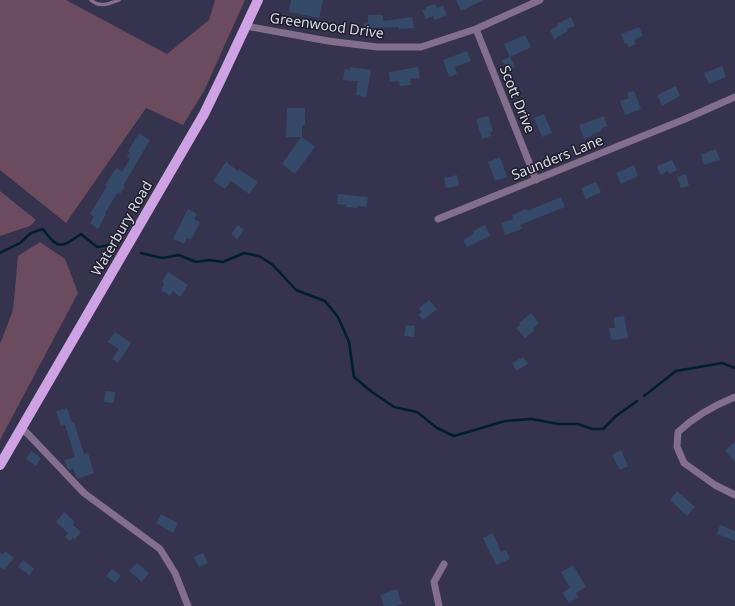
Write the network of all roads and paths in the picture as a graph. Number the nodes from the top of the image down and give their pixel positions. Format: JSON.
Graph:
{"nodes":[{"id":1,"x":91,"y":0,"type":"edge"},
{"id":2,"x":119,"y":0,"type":"edge"},
{"id":3,"x":258,"y":0,"type":"edge"},
{"id":4,"x":540,"y":0,"type":"edge"},
{"id":5,"x":246,"y":26,"type":"junction"},
{"id":6,"x":476,"y":29,"type":"junction"},
{"id":7,"x":735,"y":98,"type":"edge"},
{"id":8,"x":536,"y":180,"type":"junction"},
{"id":9,"x":438,"y":219,"type":"dead end"},
{"id":10,"x":735,"y":397,"type":"edge"},
{"id":11,"x":20,"y":428,"type":"junction"},
{"id":12,"x":0,"y":465,"type":"edge"},
{"id":13,"x":735,"y":495,"type":"edge"},
{"id":14,"x":444,"y":564,"type":"dead end"},
{"id":15,"x":188,"y":606,"type":"edge"},
{"id":16,"x":439,"y":606,"type":"edge"}],
"edges":[{"from":1,"to":2,"type":"lane"},
{"from":3,"to":5,"type":"main road","name":"Waterbury Road"},
{"from":4,"to":6,"type":"street","name":"Greenwood Drive"},
{"from":5,"to":6,"type":"street","name":"Greenwood Drive"},
{"from":5,"to":11,"type":"main road","name":"Waterbury Road"},
{"from":6,"to":8,"type":"street","name":"Scott Drive"},
{"from":7,"to":8,"type":"street","name":"Saunders Lane"},
{"from":8,"to":9,"type":"street","name":"Saunders Lane"},
{"from":10,"to":13,"type":"street"},
{"from":11,"to":12,"type":"main road","name":"Waterbury Road"},
{"from":11,"to":15,"type":"street"},
{"from":14,"to":16,"type":"street"}]}
